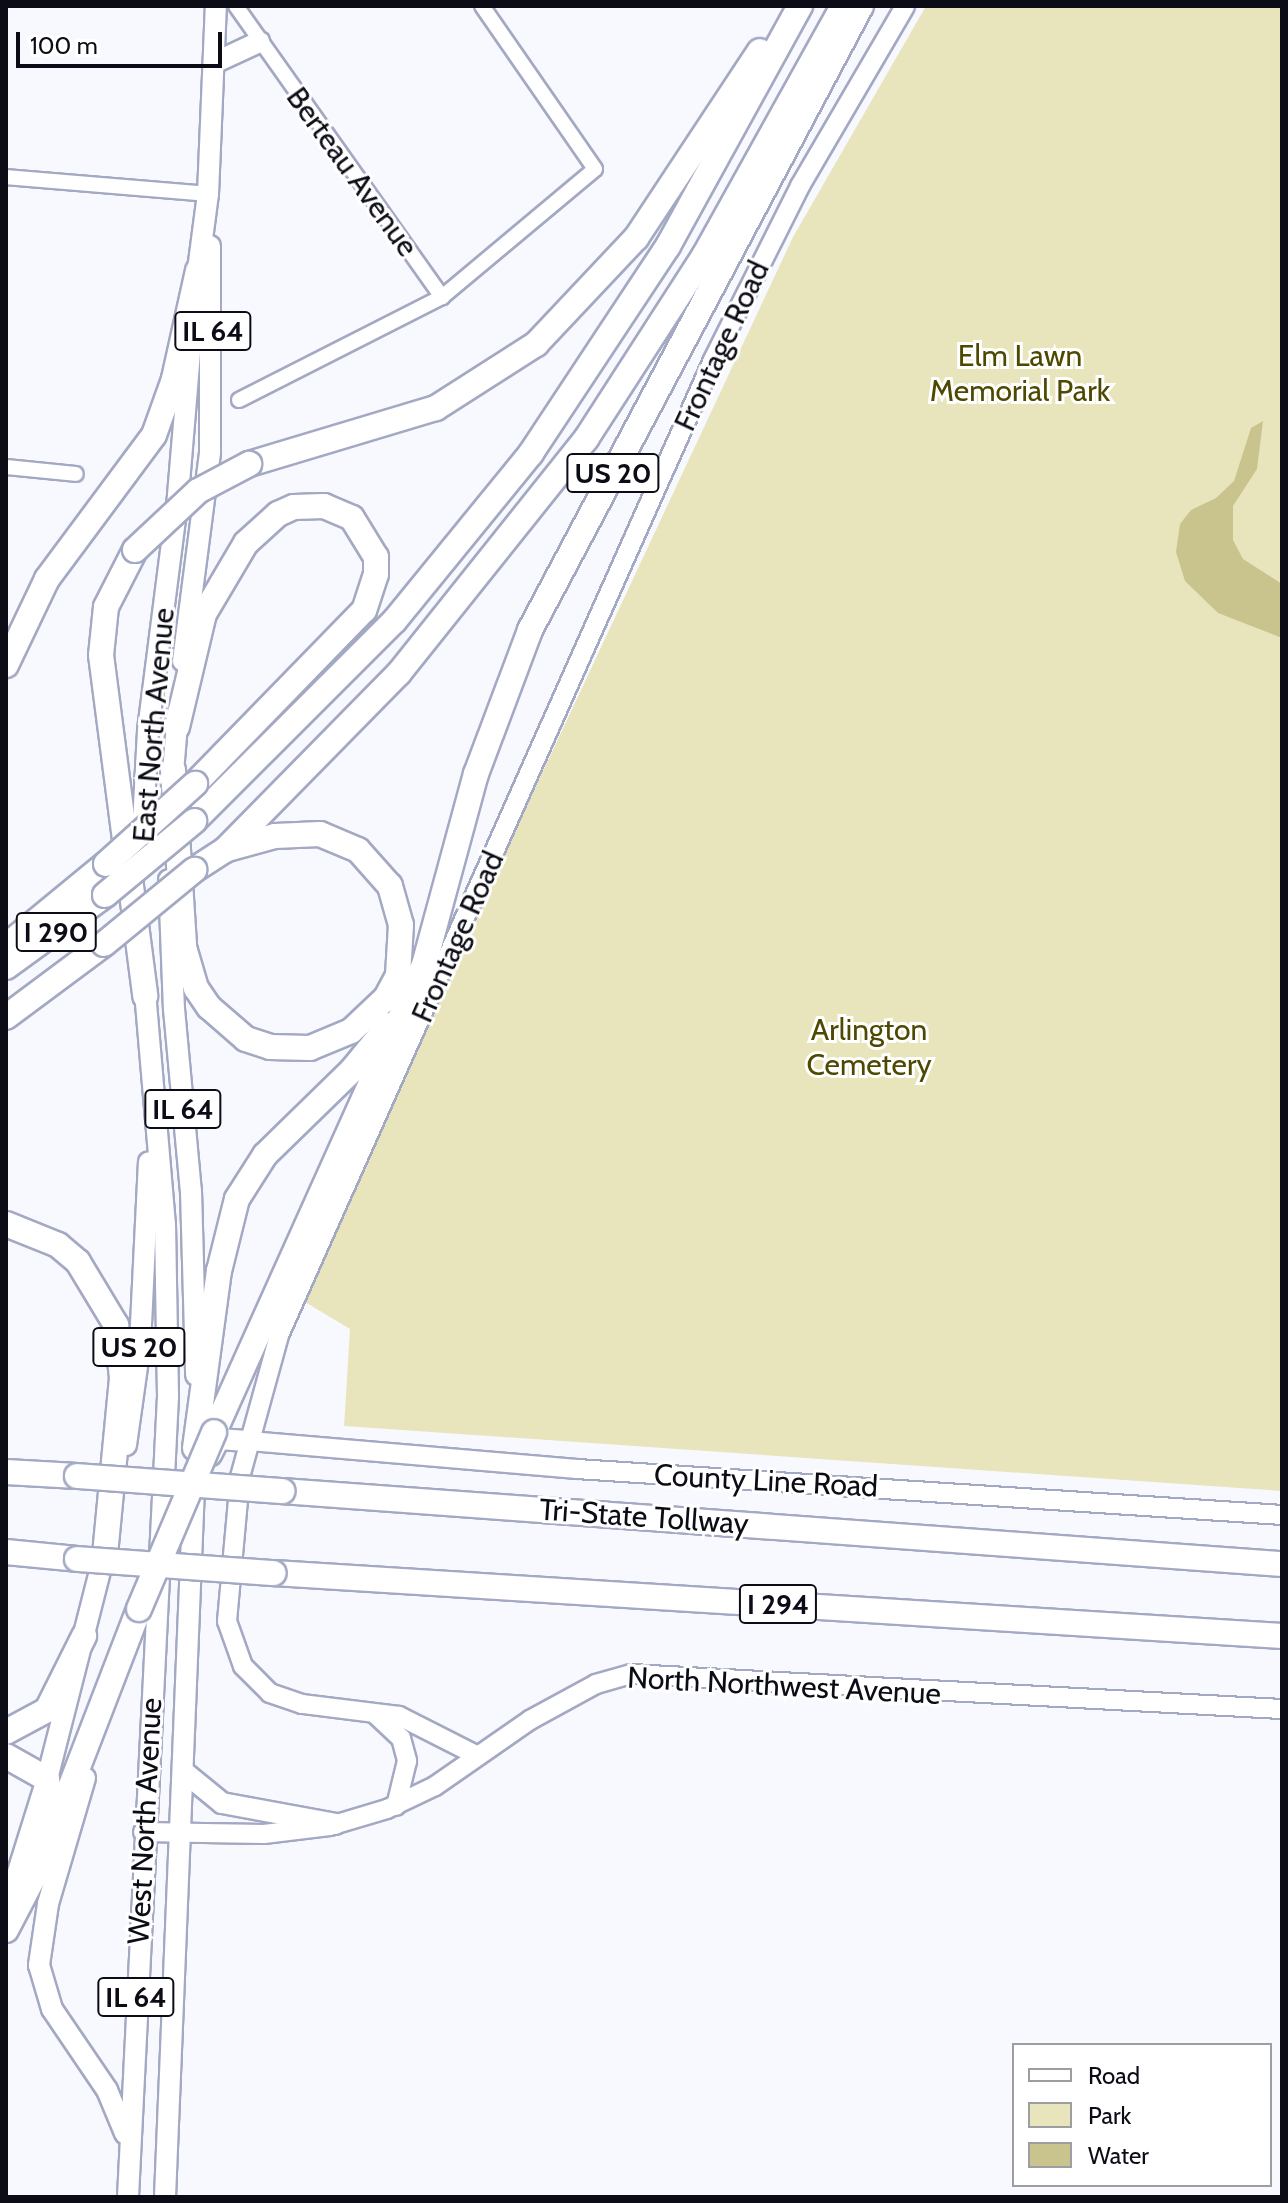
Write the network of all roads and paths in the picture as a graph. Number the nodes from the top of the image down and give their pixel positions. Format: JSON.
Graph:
{"nodes":[{"id":1,"x":216,"y":6,"type":"edge"},
{"id":2,"x":236,"y":6,"type":"edge"},
{"id":3,"x":482,"y":6,"type":"edge"},
{"id":4,"x":790,"y":6,"type":"edge"},
{"id":5,"x":800,"y":6,"type":"edge"},
{"id":6,"x":843,"y":6,"type":"edge"},
{"id":7,"x":861,"y":6,"type":"edge"},
{"id":8,"x":905,"y":6,"type":"edge"},
{"id":9,"x":259,"y":42,"type":"junction"},
{"id":10,"x":214,"y":63,"type":"junction"},
{"id":11,"x":6,"y":177,"type":"edge"},
{"id":12,"x":208,"y":194,"type":"junction"},
{"id":13,"x":198,"y":271,"type":"junction"},
{"id":14,"x":442,"y":297,"type":"junction"},
{"id":15,"x":239,"y":400,"type":"dead end"},
{"id":16,"x":6,"y":467,"type":"edge"},
{"id":17,"x":76,"y":474,"type":"dead end"},
{"id":18,"x":6,"y":665,"type":"edge"},
{"id":19,"x":177,"y":727,"type":"junction"},
{"id":20,"x":173,"y":770,"type":"junction"},
{"id":21,"x":225,"y":850,"type":"junction"},
{"id":22,"x":6,"y":946,"type":"edge"},
{"id":23,"x":424,"y":965,"type":"junction"},
{"id":24,"x":6,"y":967,"type":"edge"},
{"id":25,"x":145,"y":996,"type":"junction"},
{"id":26,"x":6,"y":1017,"type":"edge"},
{"id":27,"x":148,"y":1042,"type":"junction"},
{"id":28,"x":6,"y":1224,"type":"edge"},
{"id":29,"x":250,"y":1441,"type":"junction"},
{"id":30,"x":166,"y":1445,"type":"joint"},
{"id":31,"x":207,"y":1445,"type":"junction"},
{"id":32,"x":11,"y":1471,"type":"edge"},
{"id":33,"x":1282,"y":1515,"type":"edge"},
{"id":34,"x":6,"y":1552,"type":"edge"},
{"id":35,"x":105,"y":1553,"type":"junction"},
{"id":36,"x":1282,"y":1564,"type":"edge"},
{"id":37,"x":143,"y":1609,"type":"junction"},
{"id":38,"x":84,"y":1636,"type":"junction"},
{"id":39,"x":1282,"y":1636,"type":"edge"},
{"id":40,"x":1282,"y":1709,"type":"edge"},
{"id":41,"x":375,"y":1714,"type":"junction"},
{"id":42,"x":6,"y":1732,"type":"edge"},
{"id":43,"x":6,"y":1756,"type":"edge"},
{"id":44,"x":478,"y":1756,"type":"junction"},
{"id":45,"x":184,"y":1772,"type":"junction"},
{"id":46,"x":47,"y":1779,"type":"junction"},
{"id":47,"x":396,"y":1806,"type":"junction"},
{"id":48,"x":335,"y":1824,"type":"junction"},
{"id":49,"x":143,"y":1832,"type":"junction"},
{"id":50,"x":52,"y":1834,"type":"junction"},
{"id":51,"x":182,"y":1834,"type":"junction"},
{"id":52,"x":6,"y":1910,"type":"edge"},
{"id":53,"x":6,"y":1930,"type":"edge"},
{"id":54,"x":130,"y":2150,"type":"junction"},
{"id":55,"x":128,"y":2197,"type":"edge"},
{"id":56,"x":165,"y":2197,"type":"edge"}],
"edges":[{"from":1,"to":10,"type":"main road","name":"East North Avenue","number":"IL 64"},
{"from":2,"to":9,"type":"street","name":"Berteau Avenue"},
{"from":3,"to":14,"type":"street"},
{"from":4,"to":25,"type":"highway","number":"US 20","bridge":true},
{"from":5,"to":24,"type":"highway","number":"I 290","bridge":true},
{"from":6,"to":21,"type":"highway","number":"I 290"},
{"from":7,"to":23,"type":"highway","number":"US 20"},
{"from":8,"to":29,"type":"street","name":"Frontage Road"},
{"from":9,"to":10,"type":"main road"},
{"from":9,"to":14,"type":"street","name":"Berteau Avenue"},
{"from":10,"to":12,"type":"main road","name":"East North Avenue","number":"IL 64"},
{"from":11,"to":12,"type":"street"},
{"from":12,"to":13,"type":"main road","name":"East North Avenue","number":"IL 64"},
{"from":12,"to":19,"type":"main road","name":"East North Avenue","number":"IL 64"},
{"from":13,"to":18,"type":"highway"},
{"from":13,"to":25,"type":"main road","name":"East North Avenue","number":"IL 64"},
{"from":14,"to":15,"type":"street"},
{"from":16,"to":17,"type":"street"},
{"from":19,"to":20,"type":"main road","name":"East North Avenue","number":"IL 64"},
{"from":19,"to":22,"type":"highway","bridge":true},
{"from":20,"to":21,"type":"highway"},
{"from":20,"to":31,"type":"main road","name":"East North Avenue","number":"IL 64"},
{"from":21,"to":26,"type":"highway","number":"I 290","bridge":true},
{"from":23,"to":31,"type":"highway","number":"US 20"},
{"from":23,"to":31,"type":"highway"},
{"from":25,"to":27,"type":"main road","name":"East North Avenue","number":"US 20"},
{"from":27,"to":30,"type":"main road","name":"East North Avenue","number":"IL 64"},
{"from":27,"to":35,"type":"main road","number":"US 20"},
{"from":28,"to":35,"type":"highway"},
{"from":29,"to":31,"type":"main road"},
{"from":29,"to":33,"type":"street","name":"County Line Road"},
{"from":29,"to":41,"type":"street","name":"Frontage Road"},
{"from":30,"to":49,"type":"main road","name":"West North Avenue","number":"IL 64"},
{"from":31,"to":37,"type":"highway","number":"US 20","bridge":true},
{"from":31,"to":45,"type":"main road","name":"West North Avenue","number":"IL 64"},
{"from":32,"to":36,"type":"highway","name":"Tri-State Tollway","bridge":true},
{"from":34,"to":39,"type":"highway","number":"I 294","bridge":true},
{"from":35,"to":38,"type":"main road","number":"US 20"},
{"from":37,"to":50,"type":"highway","number":"US 20"},
{"from":37,"to":54,"type":"main road"},
{"from":38,"to":42,"type":"highway"},
{"from":38,"to":46,"type":"main road","number":"US 20"},
{"from":40,"to":44,"type":"street","name":"North Northwest Avenue"},
{"from":41,"to":44,"type":"street","name":"Frontage Road"},
{"from":41,"to":47,"type":"street"},
{"from":43,"to":46,"type":"highway"},
{"from":44,"to":47,"type":"street","name":"North Northwest Avenue"},
{"from":45,"to":48,"type":"main road"},
{"from":45,"to":51,"type":"main road","name":"West North Avenue","number":"IL 64"},
{"from":46,"to":50,"type":"highway"},
{"from":46,"to":52,"type":"main road","number":"US 20"},
{"from":47,"to":48,"type":"street","name":"North Northwest Avenue"},
{"from":48,"to":51,"type":"street","name":"North Northwest Avenue"},
{"from":49,"to":51,"type":"street","name":"North Northwest Avenue"},
{"from":49,"to":54,"type":"main road","name":"West North Avenue","number":"IL 64"},
{"from":50,"to":53,"type":"highway","number":"US 20"},
{"from":51,"to":56,"type":"main road","name":"West North Avenue","number":"IL 64"},
{"from":54,"to":55,"type":"main road","name":"West North Avenue","number":"IL 64"}]}
